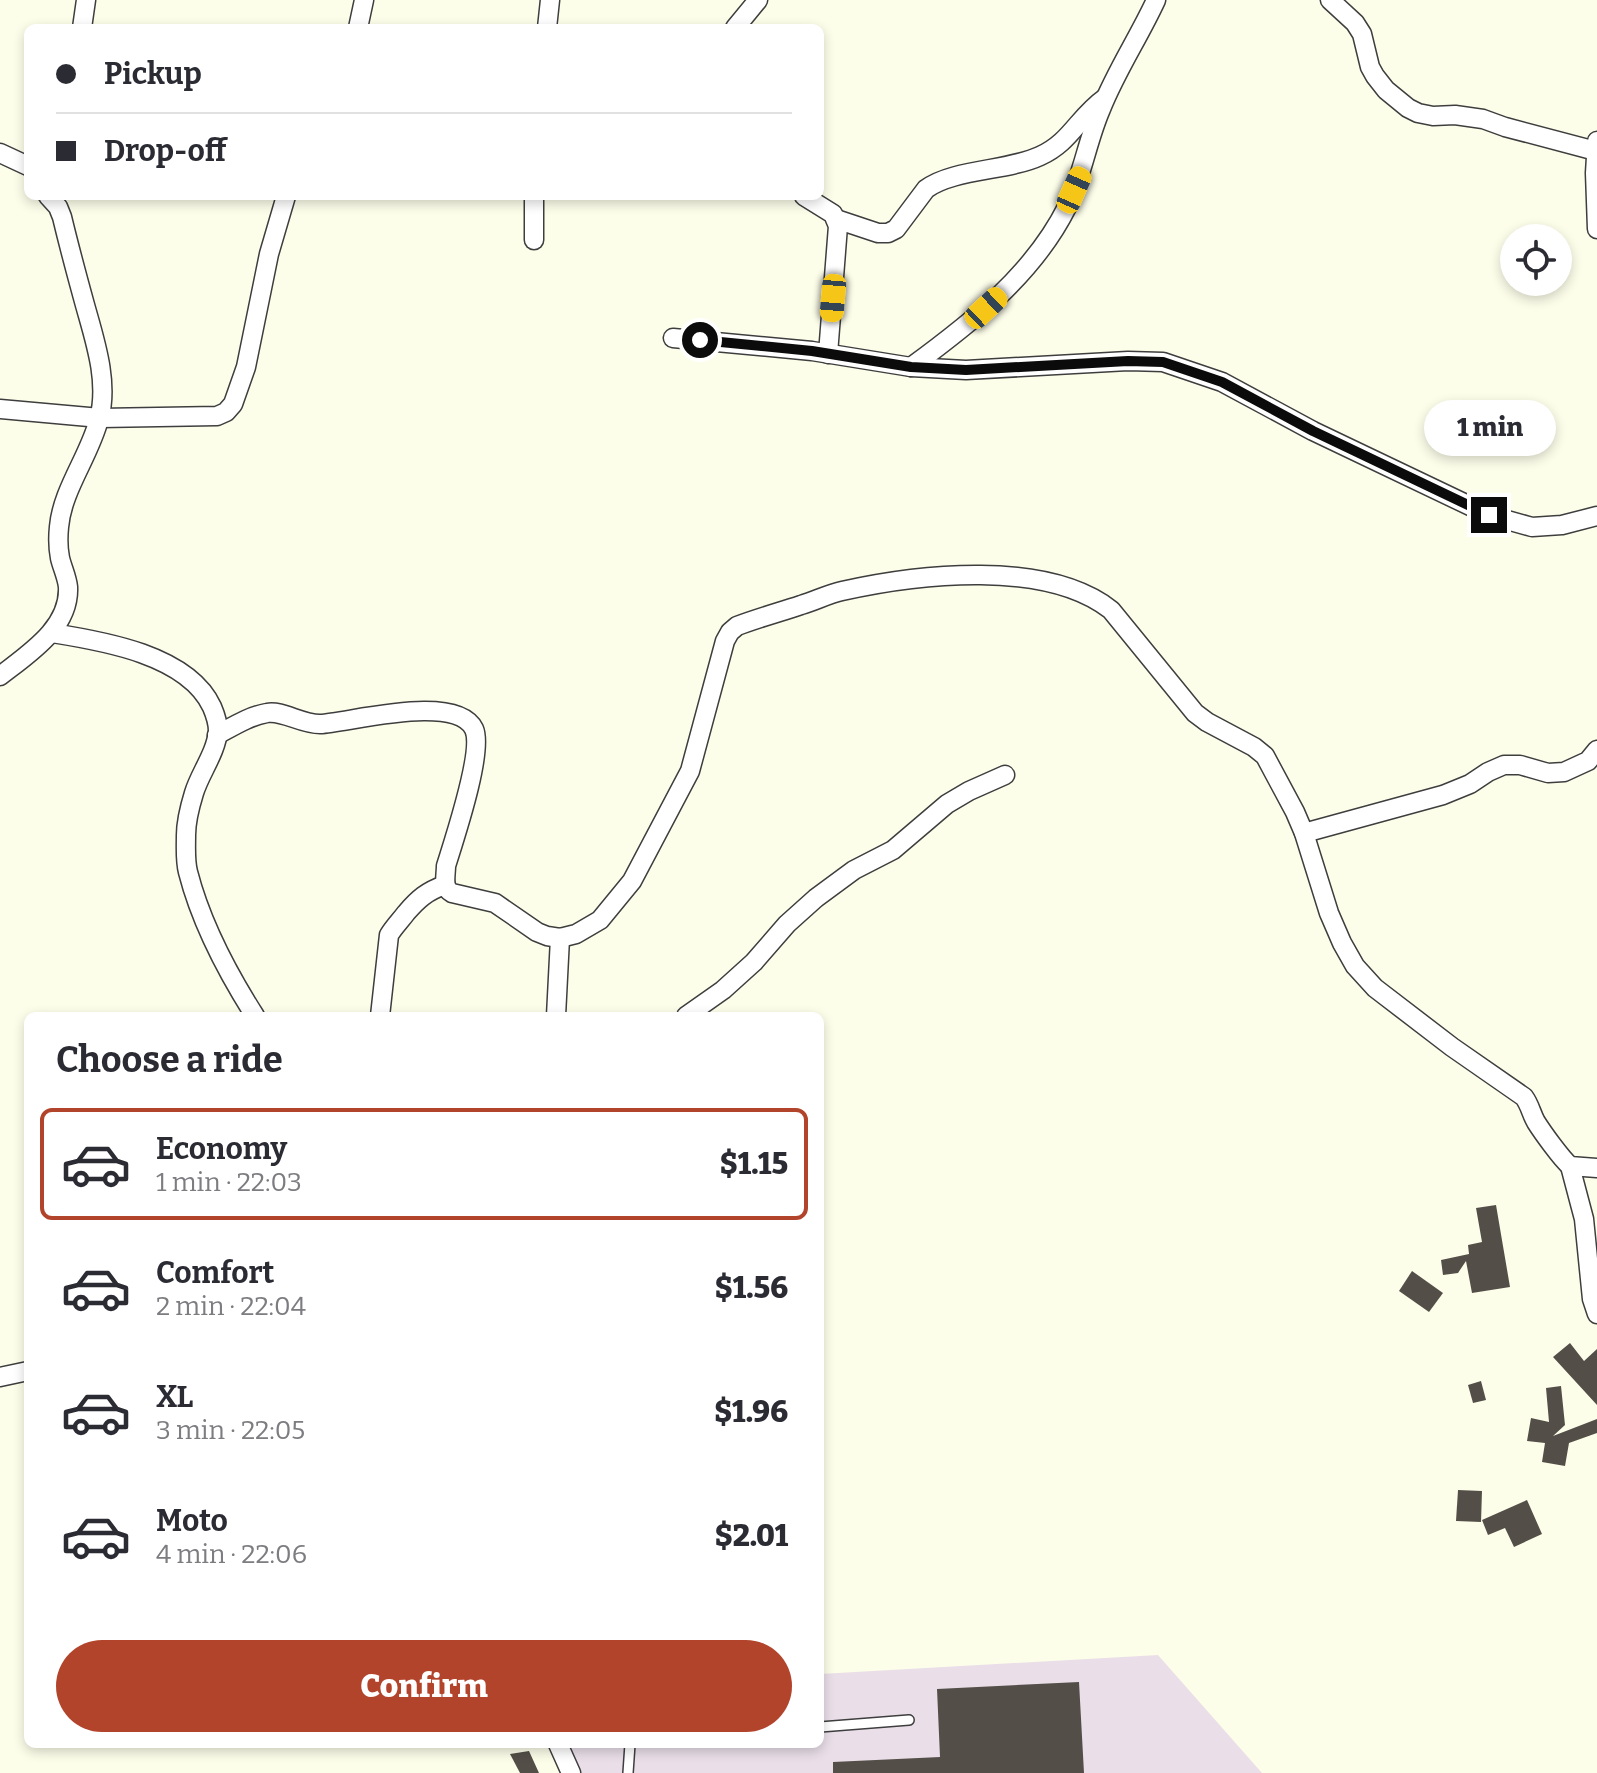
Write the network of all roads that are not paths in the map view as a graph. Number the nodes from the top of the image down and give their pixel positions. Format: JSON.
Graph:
{"nodes":[{"id":1,"x":86,"y":0,"type":"edge"},
{"id":2,"x":364,"y":0,"type":"edge"},
{"id":3,"x":550,"y":0,"type":"edge"},
{"id":4,"x":758,"y":0,"type":"edge"},
{"id":5,"x":1156,"y":0,"type":"edge"},
{"id":6,"x":1330,"y":0,"type":"edge"},
{"id":7,"x":83,"y":24,"type":"edge"},
{"id":8,"x":359,"y":24,"type":"edge"},
{"id":9,"x":547,"y":24,"type":"edge"},
{"id":10,"x":738,"y":24,"type":"edge"},
{"id":11,"x":1107,"y":97,"type":"junction"},
{"id":12,"x":1597,"y":138,"type":"edge"},
{"id":13,"x":1596,"y":151,"type":"edge"},
{"id":14,"x":0,"y":153,"type":"edge"},
{"id":15,"x":24,"y":164,"type":"edge"},
{"id":16,"x":1596,"y":173,"type":"edge"},
{"id":17,"x":52,"y":200,"type":"edge"},
{"id":18,"x":285,"y":200,"type":"edge"},
{"id":19,"x":534,"y":200,"type":"edge"},
{"id":20,"x":811,"y":200,"type":"edge"},
{"id":21,"x":836,"y":219,"type":"junction"},
{"id":22,"x":1597,"y":229,"type":"edge"},
{"id":23,"x":534,"y":240,"type":"dead end"},
{"id":24,"x":673,"y":338,"type":"dead end"},
{"id":25,"x":828,"y":354,"type":"junction"},
{"id":26,"x":911,"y":367,"type":"junction"},
{"id":27,"x":0,"y":409,"type":"edge"},
{"id":28,"x":100,"y":418,"type":"junction"},
{"id":29,"x":1597,"y":516,"type":"edge"},
{"id":30,"x":52,"y":633,"type":"junction"},
{"id":31,"x":0,"y":676,"type":"edge"},
{"id":32,"x":217,"y":735,"type":"junction"},
{"id":33,"x":1597,"y":750,"type":"edge"},
{"id":34,"x":1005,"y":775,"type":"dead end"},
{"id":35,"x":1304,"y":833,"type":"junction"},
{"id":36,"x":445,"y":885,"type":"junction"},
{"id":37,"x":560,"y":938,"type":"junction"},
{"id":38,"x":253,"y":1012,"type":"edge"},
{"id":39,"x":380,"y":1012,"type":"edge"},
{"id":40,"x":556,"y":1012,"type":"edge"},
{"id":41,"x":692,"y":1012,"type":"edge"},
{"id":42,"x":1570,"y":1166,"type":"junction"},
{"id":43,"x":1597,"y":1168,"type":"edge"},
{"id":44,"x":1597,"y":1314,"type":"edge"},
{"id":45,"x":24,"y":1372,"type":"edge"},
{"id":46,"x":0,"y":1377,"type":"edge"},
{"id":47,"x":909,"y":1720,"type":"dead end"},
{"id":48,"x":824,"y":1727,"type":"edge"},
{"id":49,"x":560,"y":1748,"type":"edge"},
{"id":50,"x":630,"y":1748,"type":"edge"},
{"id":51,"x":571,"y":1773,"type":"edge"},
{"id":52,"x":628,"y":1773,"type":"edge"}],
"edges":[{"from":1,"to":7,"type":"street"},
{"from":2,"to":8,"type":"street"},
{"from":3,"to":9,"type":"street"},
{"from":4,"to":10,"type":"street"},
{"from":5,"to":11,"type":"street"},
{"from":6,"to":13,"type":"street"},
{"from":11,"to":21,"type":"street"},
{"from":11,"to":26,"type":"street"},
{"from":12,"to":13,"type":"street"},
{"from":13,"to":16,"type":"street"},
{"from":14,"to":15,"type":"street"},
{"from":16,"to":22,"type":"street"},
{"from":17,"to":28,"type":"street"},
{"from":18,"to":28,"type":"street"},
{"from":19,"to":23,"type":"street"},
{"from":20,"to":21,"type":"street"},
{"from":21,"to":25,"type":"street"},
{"from":24,"to":25,"type":"street"},
{"from":25,"to":26,"type":"street"},
{"from":26,"to":29,"type":"street"},
{"from":27,"to":28,"type":"street"},
{"from":28,"to":30,"type":"street"},
{"from":30,"to":31,"type":"street"},
{"from":30,"to":32,"type":"street"},
{"from":32,"to":36,"type":"street"},
{"from":32,"to":38,"type":"street"},
{"from":33,"to":35,"type":"street"},
{"from":34,"to":41,"type":"street"},
{"from":35,"to":37,"type":"street"},
{"from":35,"to":42,"type":"street"},
{"from":36,"to":37,"type":"street"},
{"from":36,"to":39,"type":"street"},
{"from":37,"to":40,"type":"street"},
{"from":42,"to":43,"type":"street"},
{"from":42,"to":44,"type":"street"},
{"from":45,"to":46,"type":"street"},
{"from":47,"to":48,"type":"lane"},
{"from":49,"to":51,"type":"street"},
{"from":50,"to":52,"type":"lane"}]}
